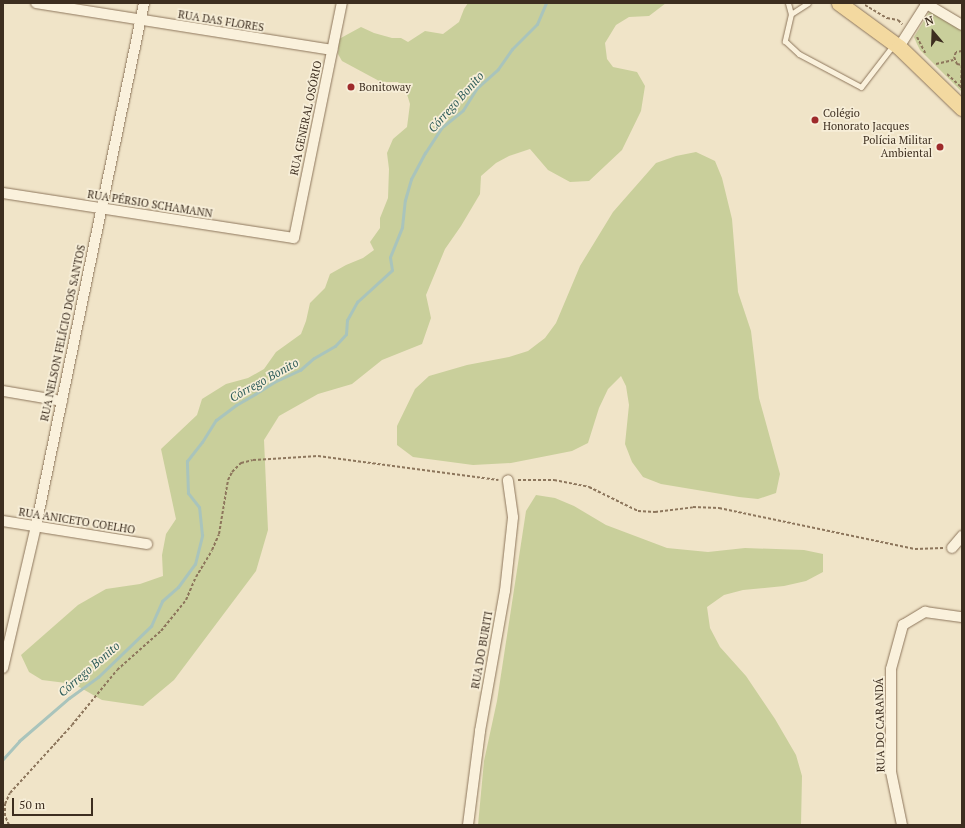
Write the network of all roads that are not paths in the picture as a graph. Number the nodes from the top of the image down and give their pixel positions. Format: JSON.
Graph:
{"nodes":[{"id":1,"x":36,"y":3,"type":"edge"},
{"id":2,"x":144,"y":3,"type":"edge"},
{"id":3,"x":342,"y":3,"type":"edge"},
{"id":4,"x":788,"y":3,"type":"edge"},
{"id":5,"x":808,"y":3,"type":"edge"},
{"id":6,"x":839,"y":3,"type":"edge"},
{"id":7,"x":926,"y":3,"type":"edge"},
{"id":8,"x":791,"y":14,"type":"junction"},
{"id":9,"x":140,"y":20,"type":"junction"},
{"id":10,"x":962,"y":25,"type":"edge"},
{"id":11,"x":897,"y":45,"type":"junction"},
{"id":12,"x":332,"y":50,"type":"junction"},
{"id":13,"x":962,"y":108,"type":"edge"},
{"id":14,"x":3,"y":193,"type":"edge"},
{"id":15,"x":101,"y":208,"type":"junction"},
{"id":16,"x":294,"y":238,"type":"joint"},
{"id":17,"x":3,"y":391,"type":"edge"},
{"id":18,"x":62,"y":400,"type":"junction"},
{"id":19,"x":508,"y":480,"type":"road end"},
{"id":20,"x":3,"y":521,"type":"edge"},
{"id":21,"x":36,"y":526,"type":"junction"},
{"id":22,"x":962,"y":536,"type":"edge"},
{"id":23,"x":147,"y":544,"type":"dead end"},
{"id":24,"x":952,"y":548,"type":"road end"},
{"id":25,"x":962,"y":617,"type":"edge"},
{"id":26,"x":3,"y":668,"type":"edge"},
{"id":27,"x":468,"y":825,"type":"edge"},
{"id":28,"x":902,"y":825,"type":"edge"}],
"edges":[{"from":1,"to":9,"type":"street","name":"RUA DAS FLORES"},
{"from":2,"to":9,"type":"street","name":"RUA NELSON FELÍCIO DOS SANTOS"},
{"from":3,"to":12,"type":"street","name":"RUA GENERAL OSÓRIO"},
{"from":4,"to":8,"type":"lane"},
{"from":5,"to":8,"type":"lane"},
{"from":6,"to":11,"type":"main road"},
{"from":7,"to":10,"type":"street"},
{"from":7,"to":11,"type":"street"},
{"from":8,"to":11,"type":"lane"},
{"from":9,"to":12,"type":"street","name":"RUA DAS FLORES"},
{"from":9,"to":15,"type":"street","name":"RUA NELSON FELÍCIO DOS SANTOS"},
{"from":11,"to":13,"type":"main road"},
{"from":12,"to":16,"type":"street","name":"RUA GENERAL OSÓRIO"},
{"from":14,"to":15,"type":"street","name":"RUA PÉRSIO SCHAMANN"},
{"from":15,"to":16,"type":"street","name":"RUA PÉRSIO SCHAMANN"},
{"from":15,"to":18,"type":"street","name":"RUA NELSON FELÍCIO DOS SANTOS"},
{"from":17,"to":18,"type":"street"},
{"from":18,"to":21,"type":"street","name":"RUA NELSON FELÍCIO DOS SANTOS"},
{"from":19,"to":27,"type":"street","name":"RUA DO BURITI"},
{"from":20,"to":21,"type":"street","name":"RUA ANICETO COELHO"},
{"from":21,"to":23,"type":"street","name":"RUA ANICETO COELHO"},
{"from":21,"to":26,"type":"street","name":"RUA NELSON FELÍCIO DOS SANTOS"},
{"from":22,"to":24,"type":"street"},
{"from":25,"to":28,"type":"street","name":"RUA DO CARANDÁ"}]}
